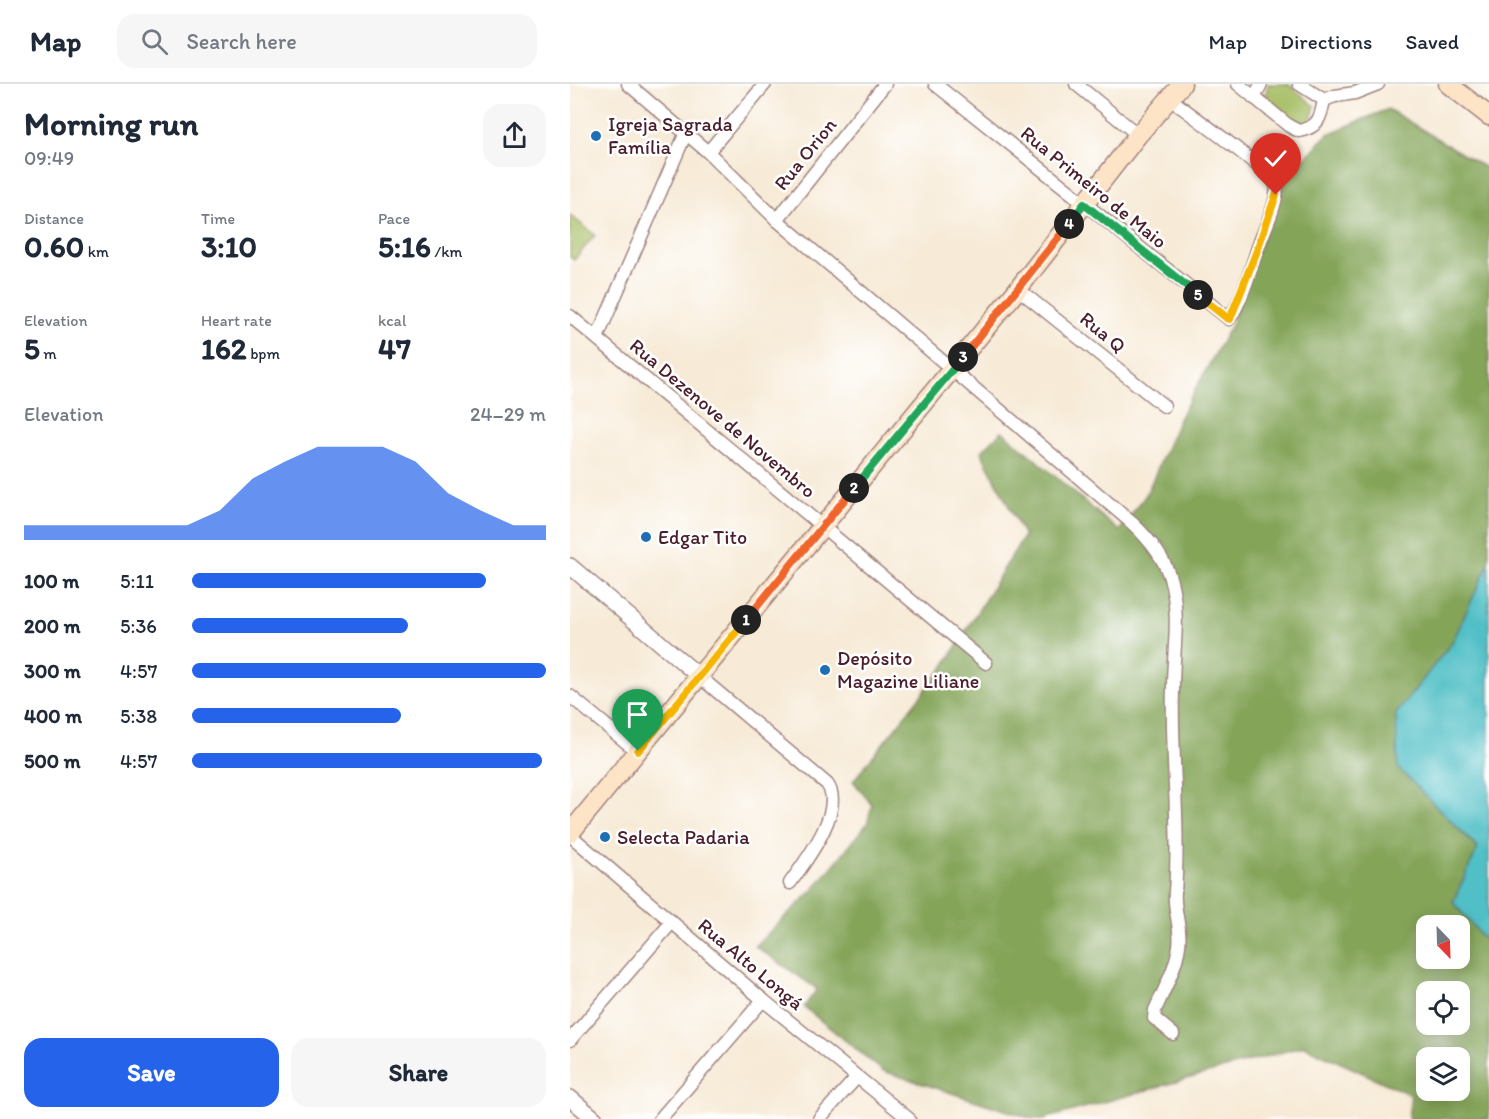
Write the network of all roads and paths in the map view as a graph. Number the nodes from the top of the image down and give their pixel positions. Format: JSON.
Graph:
{"nodes":[{"id":1,"x":628,"y":84,"type":"edge"},
{"id":2,"x":765,"y":84,"type":"edge"},
{"id":3,"x":885,"y":84,"type":"edge"},
{"id":4,"x":935,"y":84,"type":"edge"},
{"id":5,"x":1076,"y":84,"type":"edge"},
{"id":6,"x":1182,"y":84,"type":"edge"},
{"id":7,"x":1238,"y":84,"type":"edge"},
{"id":8,"x":1261,"y":84,"type":"edge"},
{"id":9,"x":1299,"y":84,"type":"edge"},
{"id":10,"x":1378,"y":84,"type":"edge"},
{"id":11,"x":1448,"y":84,"type":"edge"},
{"id":12,"x":1169,"y":98,"type":"junction"},
{"id":13,"x":1254,"y":98,"type":"junction"},
{"id":14,"x":1324,"y":100,"type":"junction"},
{"id":15,"x":1489,"y":116,"type":"edge"},
{"id":16,"x":686,"y":135,"type":"junction"},
{"id":17,"x":1138,"y":135,"type":"junction"},
{"id":18,"x":708,"y":152,"type":"junction"},
{"id":19,"x":1084,"y":204,"type":"junction"},
{"id":20,"x":777,"y":220,"type":"junction"},
{"id":21,"x":1018,"y":289,"type":"junction"},
{"id":22,"x":571,"y":318,"type":"edge"},
{"id":23,"x":597,"y":338,"type":"junction"},
{"id":24,"x":952,"y":370,"type":"junction"},
{"id":25,"x":1164,"y":406,"type":"dead end"},
{"id":26,"x":822,"y":527,"type":"junction"},
{"id":27,"x":570,"y":566,"type":"edge"},
{"id":28,"x":986,"y":663,"type":"dead end"},
{"id":29,"x":699,"y":677,"type":"junction"},
{"id":30,"x":570,"y":696,"type":"edge"},
{"id":31,"x":638,"y":751,"type":"junction"},
{"id":32,"x":570,"y":834,"type":"edge"},
{"id":33,"x":790,"y":884,"type":"dead end"},
{"id":34,"x":672,"y":922,"type":"junction"},
{"id":35,"x":763,"y":1000,"type":"junction"},
{"id":36,"x":1173,"y":1034,"type":"dead end"},
{"id":37,"x":570,"y":1040,"type":"edge"},
{"id":38,"x":857,"y":1077,"type":"junction"},
{"id":39,"x":570,"y":1098,"type":"edge"},
{"id":40,"x":595,"y":1119,"type":"edge"},
{"id":41,"x":660,"y":1119,"type":"edge"},
{"id":42,"x":819,"y":1119,"type":"edge"},
{"id":43,"x":909,"y":1119,"type":"edge"}],
"edges":[{"from":1,"to":16,"type":"street"},
{"from":2,"to":18,"type":"street"},
{"from":3,"to":20,"type":"street","name":"Rua Orion"},
{"from":4,"to":19,"type":"street","name":"Rua Primeiro de Maio"},
{"from":5,"to":17,"type":"street"},
{"from":6,"to":12,"type":"main road"},
{"from":7,"to":13,"type":"street"},
{"from":8,"to":13,"type":"street"},
{"from":9,"to":14,"type":"street"},
{"from":10,"to":14,"type":"street"},
{"from":11,"to":15,"type":"main road"},
{"from":12,"to":17,"type":"main road"},
{"from":12,"to":19,"type":"street","name":"Rua Primeiro de Maio"},
{"from":13,"to":14,"type":"street"},
{"from":16,"to":18,"type":"street"},
{"from":16,"to":23,"type":"street"},
{"from":17,"to":19,"type":"main road"},
{"from":18,"to":20,"type":"street"},
{"from":19,"to":21,"type":"main road"},
{"from":20,"to":24,"type":"street"},
{"from":21,"to":24,"type":"main road"},
{"from":21,"to":25,"type":"street","name":"Rua Q"},
{"from":22,"to":23,"type":"street","name":"Rua Dezenove de Novembro"},
{"from":23,"to":26,"type":"street","name":"Rua Dezenove de Novembro"},
{"from":24,"to":26,"type":"main road"},
{"from":24,"to":36,"type":"street"},
{"from":26,"to":28,"type":"street","name":"Rua Dezenove de Novembro"},
{"from":26,"to":29,"type":"main road"},
{"from":27,"to":29,"type":"street"},
{"from":29,"to":31,"type":"main road"},
{"from":29,"to":33,"type":"street"},
{"from":30,"to":31,"type":"street"},
{"from":31,"to":32,"type":"main road"},
{"from":32,"to":34,"type":"street","name":"Rua Alto Longá"},
{"from":34,"to":35,"type":"street","name":"Rua Alto Longá"},
{"from":34,"to":37,"type":"street"},
{"from":35,"to":38,"type":"street","name":"Rua Alto Longá"},
{"from":35,"to":41,"type":"street"},
{"from":38,"to":42,"type":"street"},
{"from":38,"to":43,"type":"street","name":"Rua Alto Longá"},
{"from":39,"to":40,"type":"street"}]}
